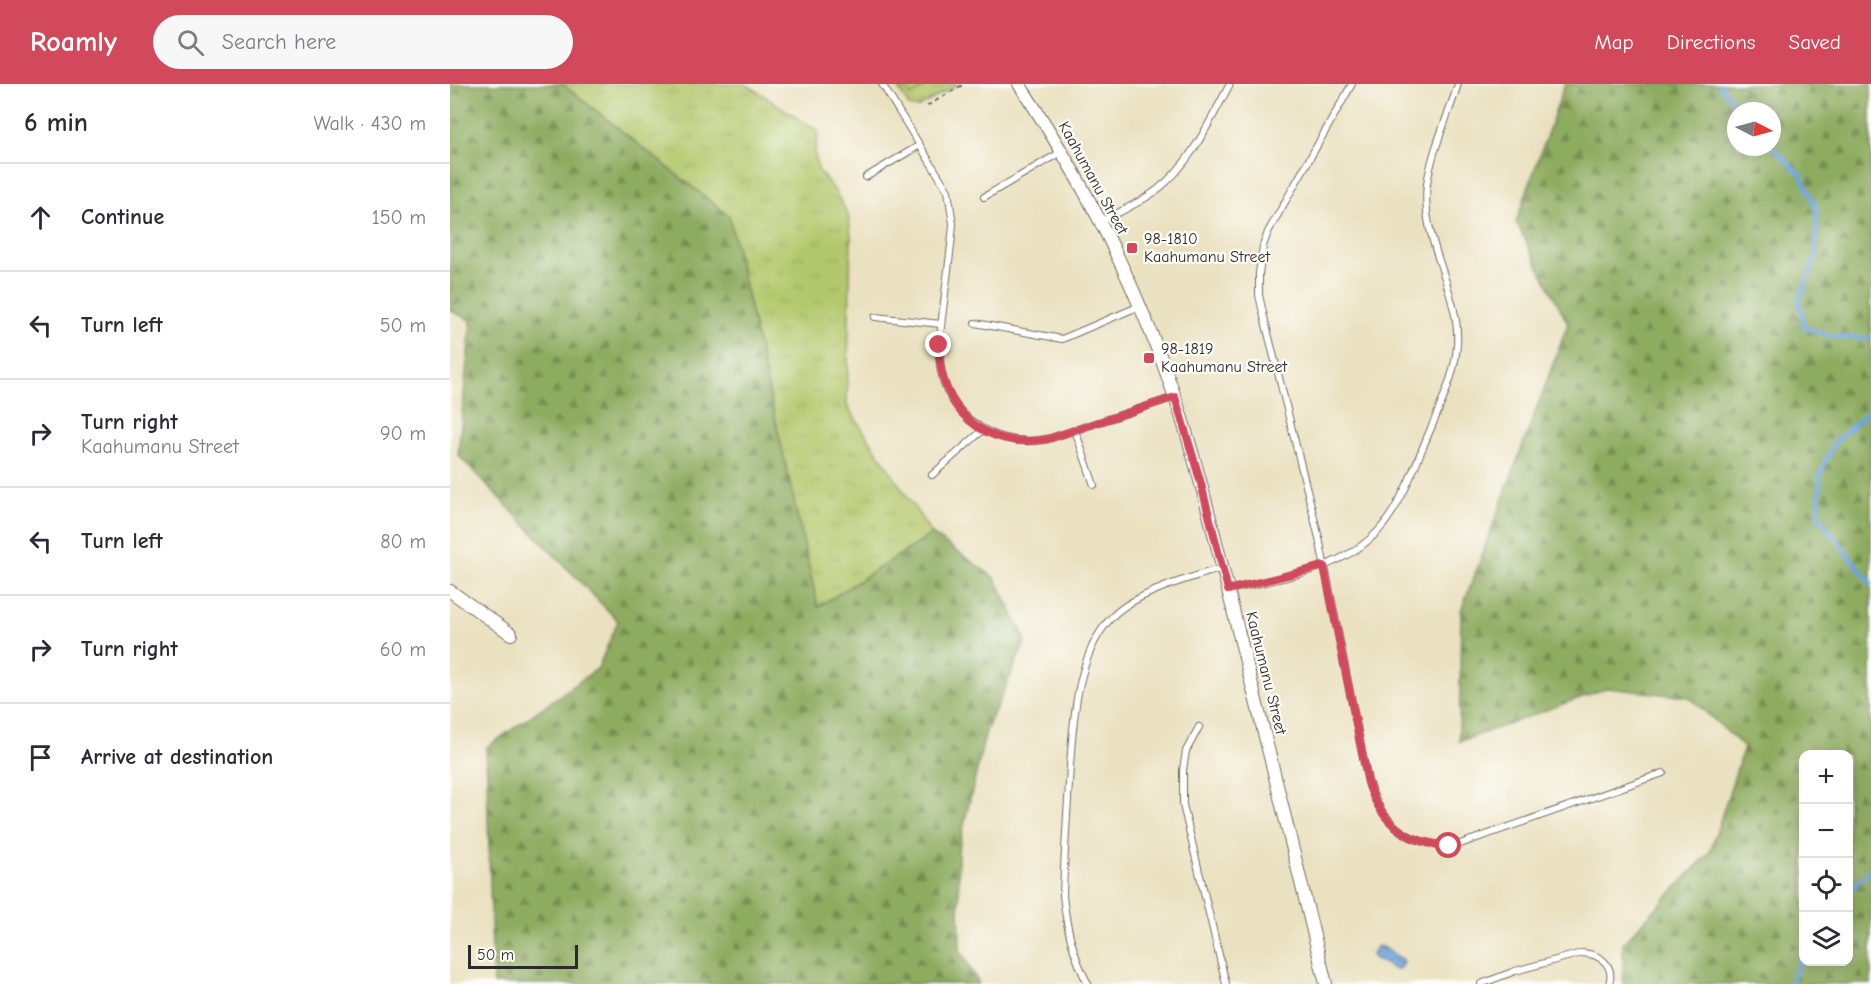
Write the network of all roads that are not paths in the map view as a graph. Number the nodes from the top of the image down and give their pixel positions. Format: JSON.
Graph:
{"nodes":[{"id":1,"x":882,"y":84,"type":"edge"},
{"id":2,"x":1019,"y":84,"type":"edge"},
{"id":3,"x":1230,"y":84,"type":"edge"},
{"id":4,"x":1352,"y":84,"type":"edge"},
{"id":5,"x":1458,"y":84,"type":"edge"},
{"id":6,"x":920,"y":145,"type":"junction"},
{"id":7,"x":1062,"y":152,"type":"junction"},
{"id":8,"x":866,"y":177,"type":"dead end"},
{"id":9,"x":984,"y":198,"type":"dead end"},
{"id":10,"x":1100,"y":222,"type":"junction"},
{"id":11,"x":1140,"y":306,"type":"junction"},
{"id":12,"x":875,"y":317,"type":"dead end"},
{"id":13,"x":975,"y":323,"type":"dead end"},
{"id":14,"x":941,"y":324,"type":"junction"},
{"id":15,"x":1175,"y":397,"type":"junction"},
{"id":16,"x":983,"y":430,"type":"junction"},
{"id":17,"x":1076,"y":430,"type":"junction"},
{"id":18,"x":932,"y":475,"type":"dead end"},
{"id":19,"x":1094,"y":485,"type":"dead end"},
{"id":20,"x":1324,"y":566,"type":"junction"},
{"id":21,"x":1222,"y":568,"type":"junction"},
{"id":22,"x":1228,"y":590,"type":"junction"},
{"id":23,"x":450,"y":591,"type":"edge"},
{"id":24,"x":511,"y":634,"type":"dead end"},
{"id":25,"x":1199,"y":726,"type":"dead end"},
{"id":26,"x":1663,"y":773,"type":"dead end"},
{"id":27,"x":1088,"y":984,"type":"edge"},
{"id":28,"x":1226,"y":984,"type":"edge"},
{"id":29,"x":1326,"y":984,"type":"edge"},
{"id":30,"x":1481,"y":984,"type":"edge"},
{"id":31,"x":1609,"y":984,"type":"edge"}],
"edges":[{"from":1,"to":6,"type":"lane"},
{"from":2,"to":7,"type":"street","name":"Kaahumanu Street"},
{"from":3,"to":10,"type":"lane"},
{"from":4,"to":20,"type":"lane"},
{"from":5,"to":20,"type":"lane"},
{"from":6,"to":8,"type":"lane"},
{"from":6,"to":14,"type":"lane"},
{"from":7,"to":9,"type":"lane"},
{"from":7,"to":10,"type":"street","name":"Kaahumanu Street"},
{"from":10,"to":11,"type":"street","name":"Kaahumanu Street"},
{"from":11,"to":13,"type":"lane"},
{"from":11,"to":15,"type":"street","name":"Kaahumanu Street"},
{"from":12,"to":14,"type":"lane"},
{"from":14,"to":16,"type":"lane"},
{"from":15,"to":17,"type":"lane"},
{"from":15,"to":21,"type":"street","name":"Kaahumanu Street"},
{"from":16,"to":17,"type":"lane"},
{"from":16,"to":18,"type":"lane"},
{"from":17,"to":19,"type":"lane"},
{"from":20,"to":22,"type":"lane"},
{"from":20,"to":26,"type":"lane"},
{"from":21,"to":22,"type":"street","name":"Kaahumanu Street"},
{"from":21,"to":27,"type":"lane"},
{"from":22,"to":29,"type":"street","name":"Kaahumanu Street"},
{"from":23,"to":24,"type":"street"},
{"from":25,"to":28,"type":"lane"},
{"from":30,"to":31,"type":"lane"}]}
